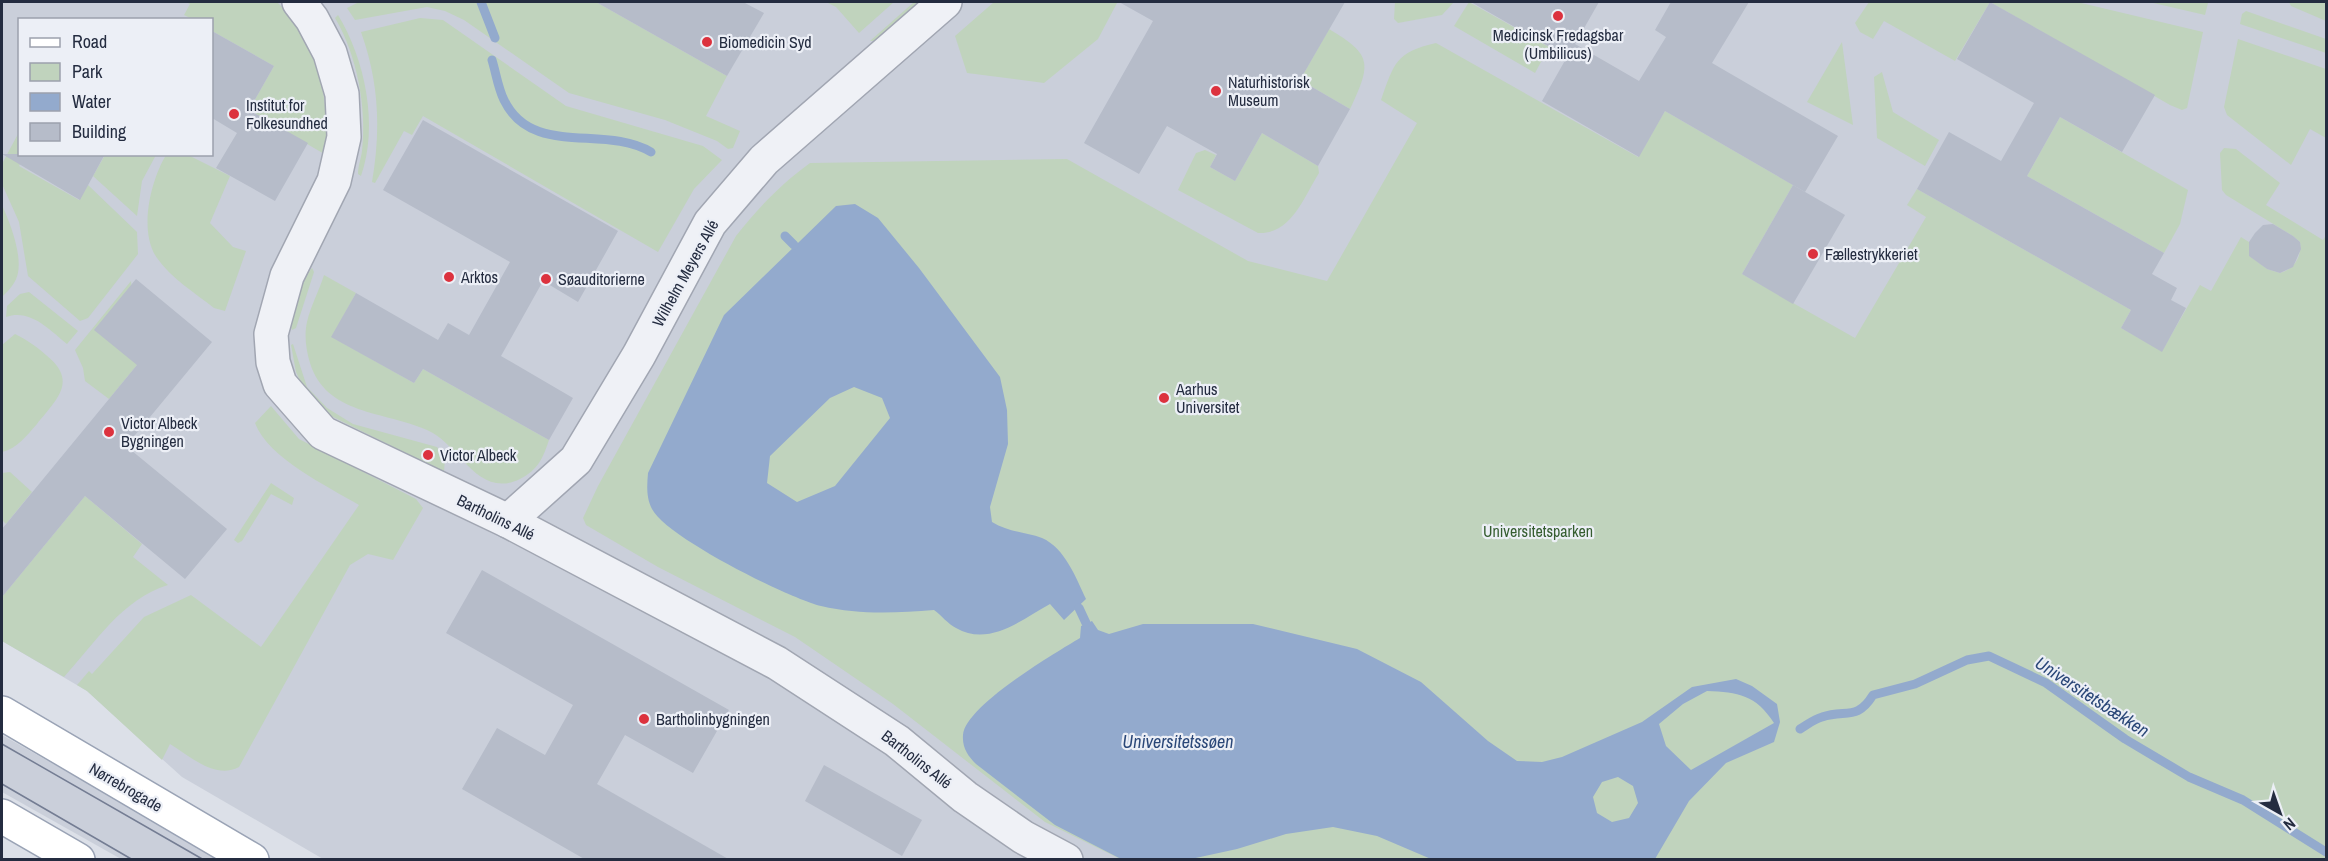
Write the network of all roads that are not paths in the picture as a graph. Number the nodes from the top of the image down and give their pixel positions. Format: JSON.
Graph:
{"nodes":[{"id":1,"x":299,"y":2,"type":"edge"},
{"id":2,"x":945,"y":2,"type":"edge"},
{"id":3,"x":508,"y":521,"type":"junction"},
{"id":4,"x":2,"y":713,"type":"edge"},
{"id":5,"x":2,"y":816,"type":"edge"},
{"id":6,"x":78,"y":860,"type":"edge"},
{"id":7,"x":252,"y":860,"type":"edge"},
{"id":8,"x":1066,"y":860,"type":"edge"}],
"edges":[{"from":1,"to":3,"type":"street","name":"Bartholins Allé"},
{"from":2,"to":3,"type":"street","name":"Wilhelm Meyers Allé"},
{"from":3,"to":8,"type":"street","name":"Bartholins Allé"},
{"from":4,"to":7,"type":"main road","name":"Nørrebrogade"},
{"from":5,"to":6,"type":"main road"}]}
